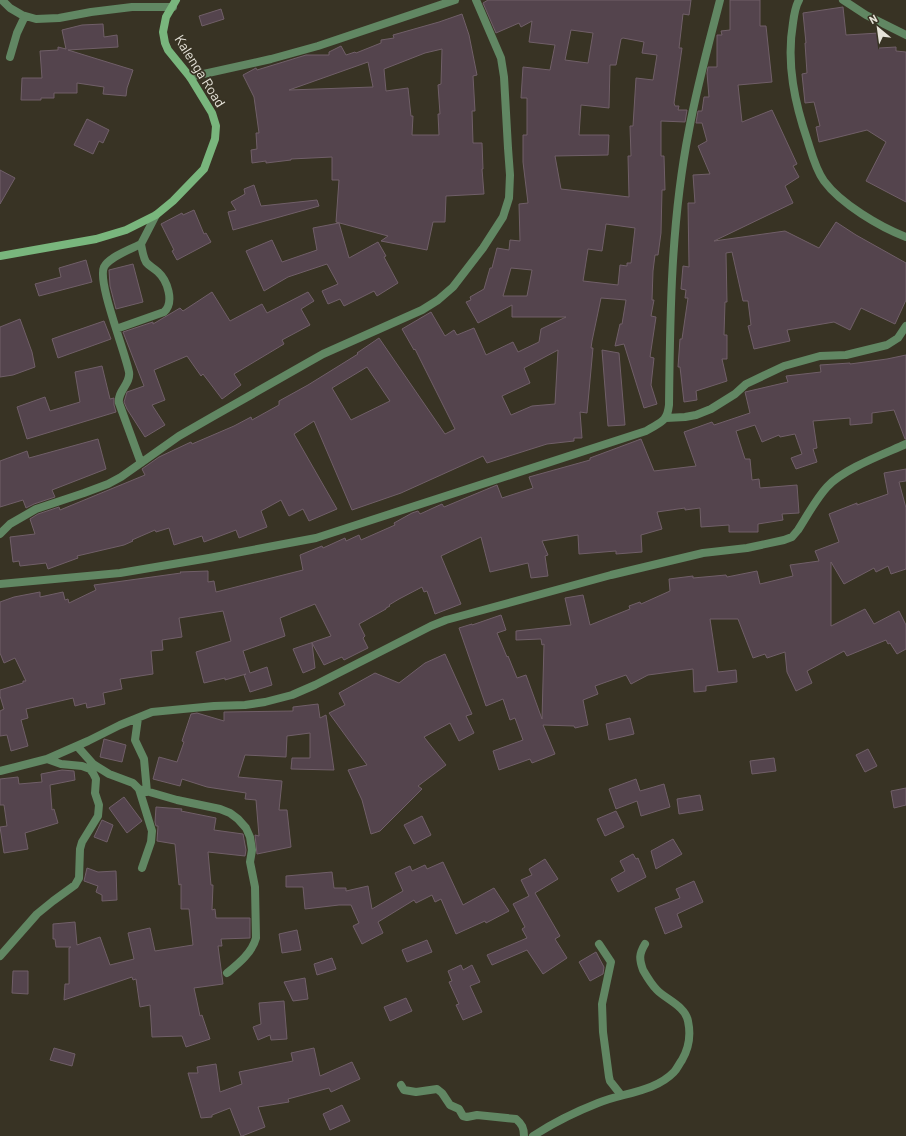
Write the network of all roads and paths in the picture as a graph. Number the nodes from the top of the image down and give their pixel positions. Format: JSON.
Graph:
{"nodes":[{"id":1,"x":2,"y":0,"type":"edge"},
{"id":2,"x":455,"y":0,"type":"edge"},
{"id":3,"x":476,"y":0,"type":"edge"},
{"id":4,"x":720,"y":0,"type":"edge"},
{"id":5,"x":799,"y":0,"type":"edge"},
{"id":6,"x":843,"y":0,"type":"edge"},
{"id":7,"x":175,"y":4,"type":"edge"},
{"id":8,"x":25,"y":16,"type":"junction"},
{"id":9,"x":906,"y":35,"type":"edge"},
{"id":10,"x":10,"y":57,"type":"dead end"},
{"id":11,"x":190,"y":77,"type":"junction"},
{"id":12,"x":156,"y":215,"type":"junction"},
{"id":13,"x":906,"y":237,"type":"edge"},
{"id":14,"x":141,"y":244,"type":"junction"},
{"id":15,"x":2,"y":254,"type":"edge"},
{"id":16,"x":906,"y":326,"type":"edge"},
{"id":17,"x":116,"y":329,"type":"junction"},
{"id":18,"x":666,"y":418,"type":"junction"},
{"id":19,"x":906,"y":444,"type":"edge"},
{"id":20,"x":141,"y":462,"type":"junction"},
{"id":21,"x":0,"y":534,"type":"edge"},
{"id":22,"x":0,"y":584,"type":"edge"},
{"id":23,"x":138,"y":718,"type":"junction"},
{"id":24,"x":77,"y":746,"type":"junction"},
{"id":25,"x":47,"y":759,"type":"junction"},
{"id":26,"x":0,"y":771,"type":"edge"},
{"id":27,"x":143,"y":790,"type":"junction"},
{"id":28,"x":142,"y":868,"type":"dead end"},
{"id":29,"x":599,"y":944,"type":"dead end"},
{"id":30,"x":645,"y":944,"type":"dead end"},
{"id":31,"x":0,"y":956,"type":"edge"},
{"id":32,"x":227,"y":973,"type":"dead end"},
{"id":33,"x":401,"y":1085,"type":"dead end"},
{"id":34,"x":621,"y":1095,"type":"junction"},
{"id":35,"x":524,"y":1136,"type":"edge"},
{"id":36,"x":533,"y":1136,"type":"edge"}],
"edges":[{"from":1,"to":8,"type":"street"},
{"from":2,"to":11,"type":"street"},
{"from":3,"to":20,"type":"street"},
{"from":4,"to":18,"type":"street"},
{"from":5,"to":13,"type":"street"},
{"from":6,"to":9,"type":"street"},
{"from":7,"to":8,"type":"street"},
{"from":7,"to":11,"type":"main road","name":"Kalenga Road"},
{"from":8,"to":10,"type":"street"},
{"from":11,"to":12,"type":"main road","name":"Kalenga Road"},
{"from":12,"to":14,"type":"street"},
{"from":12,"to":15,"type":"main road","name":"Kalenga Road"},
{"from":14,"to":17,"type":"street"},
{"from":14,"to":17,"type":"street"},
{"from":16,"to":18,"type":"street"},
{"from":17,"to":20,"type":"street"},
{"from":18,"to":22,"type":"street"},
{"from":19,"to":23,"type":"street"},
{"from":20,"to":21,"type":"street"},
{"from":23,"to":24,"type":"street"},
{"from":23,"to":27,"type":"street"},
{"from":24,"to":25,"type":"street"},
{"from":24,"to":27,"type":"street"},
{"from":25,"to":26,"type":"street"},
{"from":25,"to":31,"type":"street"},
{"from":27,"to":28,"type":"street"},
{"from":27,"to":32,"type":"street"},
{"from":29,"to":34,"type":"street"},
{"from":30,"to":34,"type":"street"},
{"from":33,"to":35,"type":"street"},
{"from":34,"to":36,"type":"street"}]}
